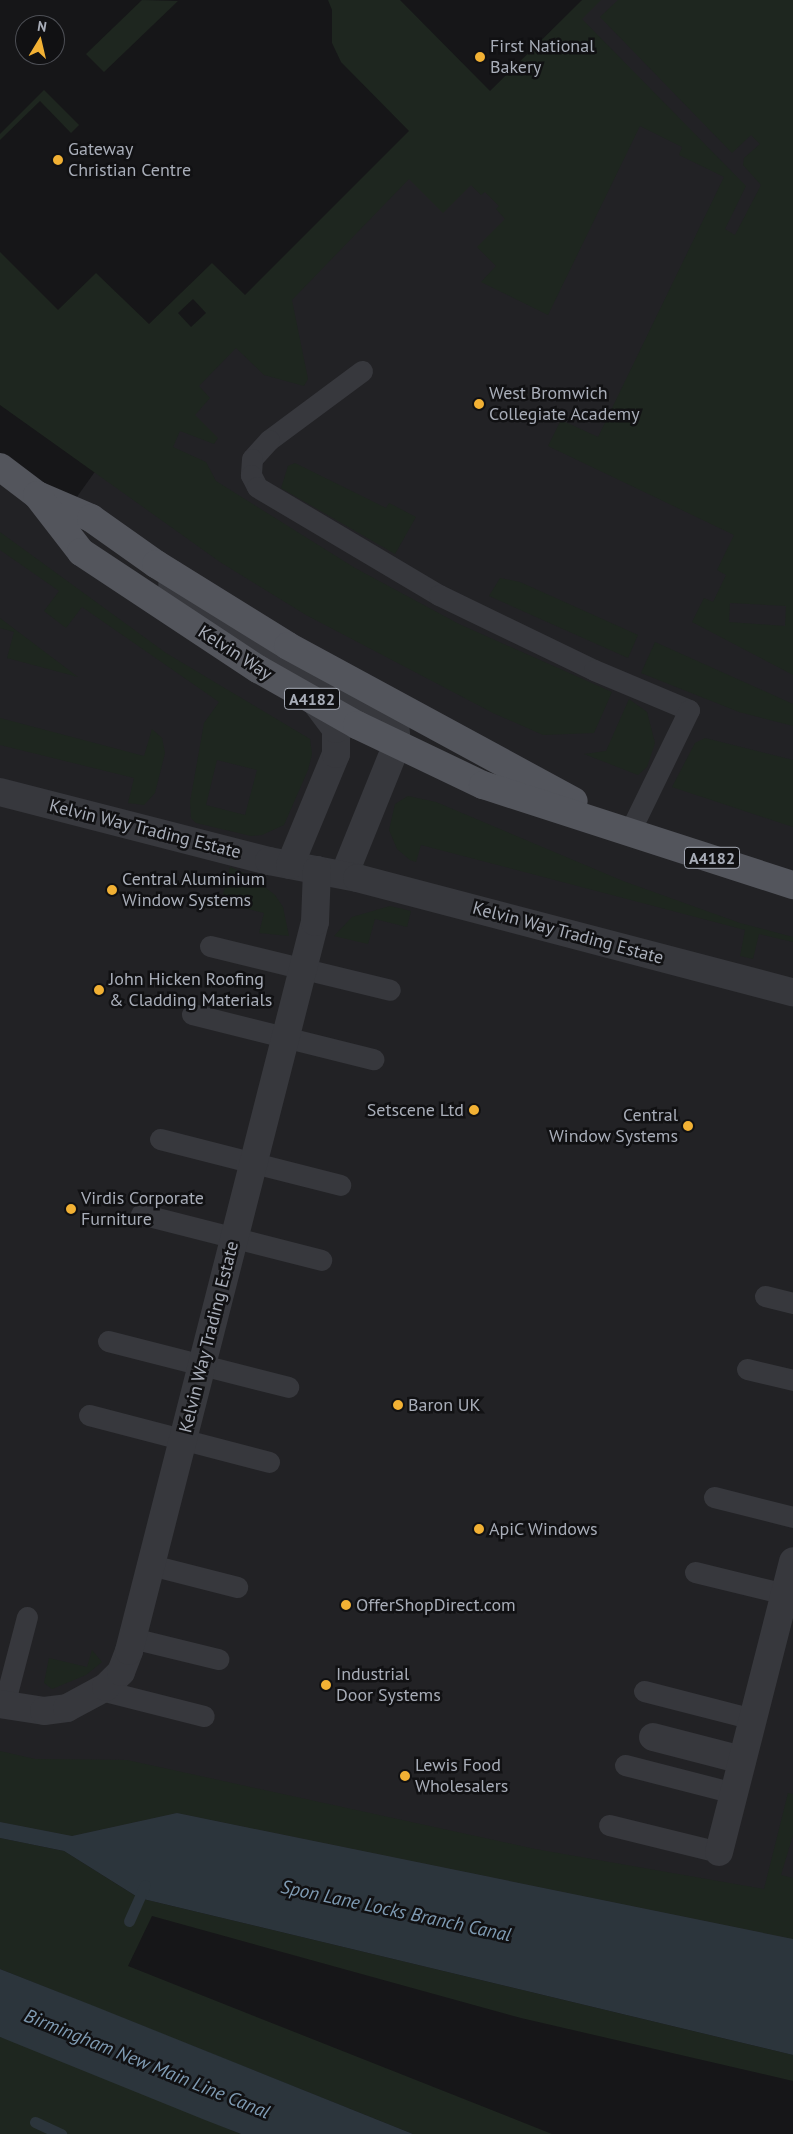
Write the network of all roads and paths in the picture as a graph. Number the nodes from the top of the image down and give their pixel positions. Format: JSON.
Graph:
{"nodes":[{"id":1,"x":362,"y":371,"type":"dead end"},
{"id":2,"x":0,"y":467,"type":"edge"},
{"id":3,"x":37,"y":495,"type":"junction"},
{"id":4,"x":172,"y":574,"type":"junction"},
{"id":5,"x":315,"y":701,"type":"junction"},
{"id":6,"x":397,"y":744,"type":"junction"},
{"id":7,"x":0,"y":792,"type":"edge"},
{"id":8,"x":630,"y":831,"type":"junction"},
{"id":9,"x":290,"y":865,"type":"junction"},
{"id":10,"x":317,"y":870,"type":"junction"},
{"id":11,"x":344,"y":875,"type":"junction"},
{"id":12,"x":793,"y":885,"type":"edge"},
{"id":13,"x":210,"y":946,"type":"dead end"},
{"id":14,"x":303,"y":969,"type":"junction"},
{"id":15,"x":390,"y":990,"type":"dead end"},
{"id":16,"x":793,"y":992,"type":"edge"},
{"id":17,"x":192,"y":1014,"type":"dead end"},
{"id":18,"x":286,"y":1037,"type":"junction"},
{"id":19,"x":373,"y":1059,"type":"dead end"},
{"id":20,"x":160,"y":1139,"type":"dead end"},
{"id":21,"x":254,"y":1163,"type":"junction"},
{"id":22,"x":340,"y":1185,"type":"dead end"},
{"id":23,"x":141,"y":1214,"type":"dead end"},
{"id":24,"x":234,"y":1238,"type":"junction"},
{"id":25,"x":321,"y":1260,"type":"dead end"},
{"id":26,"x":765,"y":1296,"type":"dead end"},
{"id":27,"x":793,"y":1303,"type":"edge"},
{"id":28,"x":108,"y":1341,"type":"dead end"},
{"id":29,"x":202,"y":1364,"type":"junction"},
{"id":30,"x":747,"y":1369,"type":"dead end"},
{"id":31,"x":793,"y":1380,"type":"edge"},
{"id":32,"x":288,"y":1387,"type":"dead end"},
{"id":33,"x":89,"y":1416,"type":"dead end"},
{"id":34,"x":183,"y":1440,"type":"junction"},
{"id":35,"x":269,"y":1462,"type":"dead end"},
{"id":36,"x":714,"y":1496,"type":"dead end"},
{"id":37,"x":793,"y":1517,"type":"edge"},
{"id":38,"x":793,"y":1562,"type":"edge"},
{"id":39,"x":151,"y":1565,"type":"junction"},
{"id":40,"x":695,"y":1572,"type":"dead end"},
{"id":41,"x":237,"y":1587,"type":"dead end"},
{"id":42,"x":785,"y":1594,"type":"junction"},
{"id":43,"x":27,"y":1617,"type":"dead end"},
{"id":44,"x":132,"y":1638,"type":"junction"},
{"id":45,"x":218,"y":1659,"type":"dead end"},
{"id":46,"x":101,"y":1690,"type":"junction"},
{"id":47,"x":644,"y":1690,"type":"dead end"},
{"id":48,"x":2,"y":1704,"type":"edge"},
{"id":49,"x":204,"y":1716,"type":"dead end"},
{"id":50,"x":753,"y":1719,"type":"junction"},
{"id":51,"x":653,"y":1737,"type":"dead end"},
{"id":52,"x":742,"y":1760,"type":"junction"},
{"id":53,"x":625,"y":1764,"type":"dead end"},
{"id":54,"x":734,"y":1794,"type":"junction"},
{"id":55,"x":609,"y":1826,"type":"dead end"},
{"id":56,"x":719,"y":1852,"type":"joint"}],
"edges":[{"from":1,"to":8,"type":"lane"},
{"from":2,"to":3,"type":"main road","name":"Kelvin Way","number":"A4182"},
{"from":3,"to":4,"type":"main road","name":"Kelvin Way","number":"A4182"},
{"from":3,"to":5,"type":"main road","name":"Kelvin Way","number":"A4182"},
{"from":4,"to":6,"type":"street"},
{"from":4,"to":8,"type":"main road","name":"Kelvin Way","number":"A4182"},
{"from":5,"to":6,"type":"main road","name":"Kelvin Way","number":"A4182"},
{"from":5,"to":9,"type":"street"},
{"from":6,"to":8,"type":"main road","name":"Kelvin Way","number":"A4182"},
{"from":6,"to":11,"type":"street"},
{"from":7,"to":9,"type":"street","name":"Kelvin Way Trading Estate"},
{"from":8,"to":12,"type":"main road","name":"Kelvin Way","number":"A4182"},
{"from":9,"to":10,"type":"street","name":"Kelvin Way Trading Estate"},
{"from":10,"to":11,"type":"street","name":"Kelvin Way Trading Estate"},
{"from":10,"to":14,"type":"street","name":"Kelvin Way Trading Estate"},
{"from":11,"to":16,"type":"street","name":"Kelvin Way Trading Estate"},
{"from":13,"to":14,"type":"lane"},
{"from":14,"to":15,"type":"lane"},
{"from":14,"to":18,"type":"street","name":"Kelvin Way Trading Estate"},
{"from":17,"to":18,"type":"lane"},
{"from":18,"to":19,"type":"lane"},
{"from":18,"to":21,"type":"street","name":"Kelvin Way Trading Estate"},
{"from":20,"to":21,"type":"lane"},
{"from":21,"to":22,"type":"lane"},
{"from":21,"to":24,"type":"street","name":"Kelvin Way Trading Estate"},
{"from":23,"to":24,"type":"lane"},
{"from":24,"to":25,"type":"lane"},
{"from":24,"to":29,"type":"street","name":"Kelvin Way Trading Estate"},
{"from":26,"to":27,"type":"lane"},
{"from":28,"to":29,"type":"lane"},
{"from":29,"to":32,"type":"lane"},
{"from":29,"to":34,"type":"street","name":"Kelvin Way Trading Estate"},
{"from":30,"to":31,"type":"lane"},
{"from":33,"to":34,"type":"lane"},
{"from":34,"to":35,"type":"lane"},
{"from":34,"to":39,"type":"street","name":"Kelvin Way Trading Estate"},
{"from":36,"to":37,"type":"lane"},
{"from":38,"to":42,"type":"street"},
{"from":39,"to":41,"type":"lane"},
{"from":39,"to":44,"type":"street","name":"Kelvin Way Trading Estate"},
{"from":40,"to":42,"type":"lane"},
{"from":42,"to":50,"type":"street"},
{"from":43,"to":48,"type":"lane"},
{"from":44,"to":45,"type":"lane"},
{"from":44,"to":46,"type":"street","name":"Kelvin Way Trading Estate"},
{"from":46,"to":48,"type":"street","name":"Kelvin Way Trading Estate"},
{"from":46,"to":49,"type":"lane"},
{"from":47,"to":50,"type":"lane"},
{"from":50,"to":52,"type":"street"},
{"from":51,"to":52,"type":"street"},
{"from":52,"to":54,"type":"street"},
{"from":53,"to":54,"type":"lane"},
{"from":54,"to":56,"type":"street"},
{"from":55,"to":56,"type":"lane"}]}
